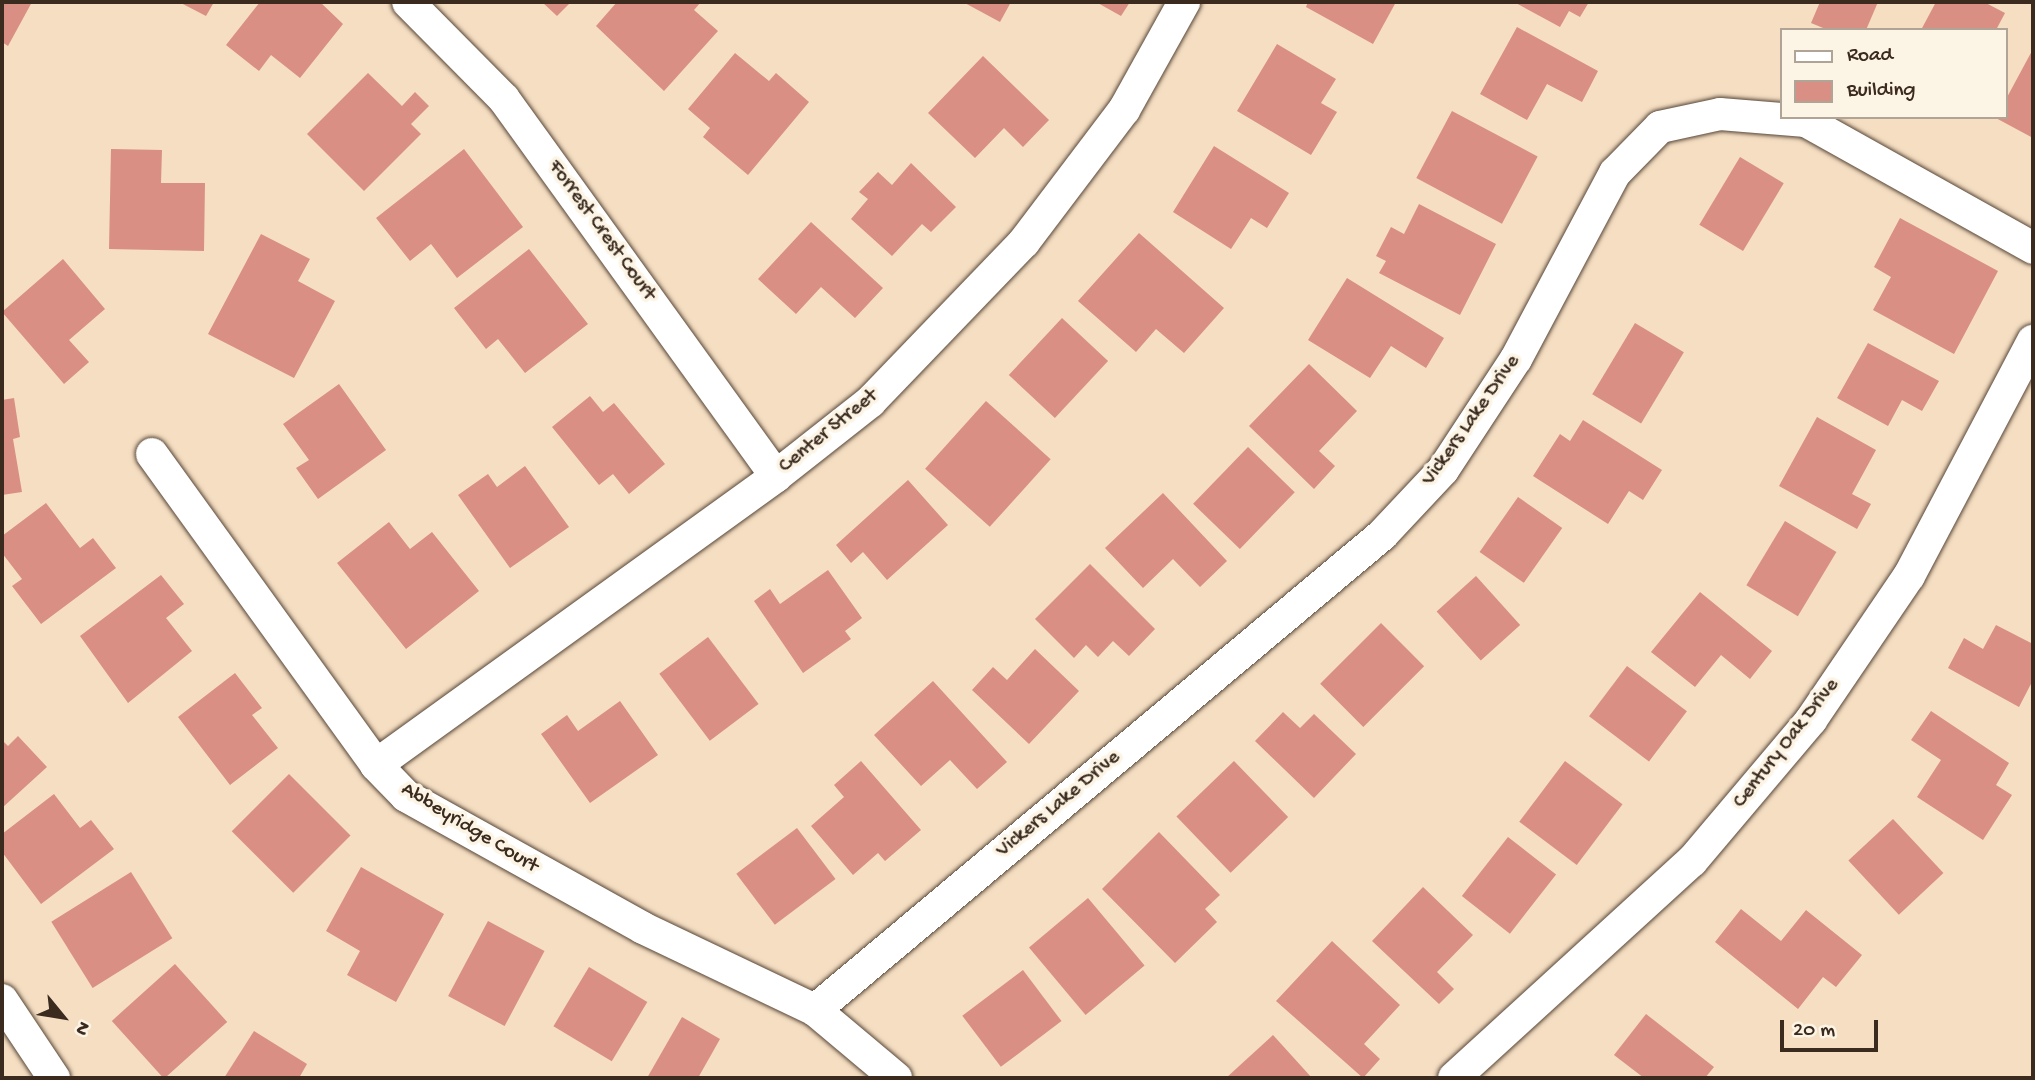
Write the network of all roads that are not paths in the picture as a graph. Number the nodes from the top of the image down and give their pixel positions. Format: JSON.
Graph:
{"nodes":[{"id":1,"x":408,"y":2,"type":"edge"},
{"id":2,"x":1184,"y":2,"type":"edge"},
{"id":3,"x":1780,"y":119,"type":"edge"},
{"id":4,"x":1781,"y":119,"type":"edge"},
{"id":5,"x":2033,"y":248,"type":"edge"},
{"id":6,"x":2033,"y":341,"type":"edge"},
{"id":7,"x":152,"y":454,"type":"dead end"},
{"id":8,"x":776,"y":476,"type":"junction"},
{"id":9,"x":376,"y":765,"type":"junction"},
{"id":10,"x":2,"y":1000,"type":"edge"},
{"id":11,"x":815,"y":1010,"type":"junction"},
{"id":12,"x":54,"y":1078,"type":"edge"},
{"id":13,"x":896,"y":1078,"type":"edge"},
{"id":14,"x":1454,"y":1078,"type":"edge"}],
"edges":[{"from":1,"to":8,"type":"street","name":"Forrest Crest Court"},
{"from":2,"to":8,"type":"street","name":"Center Street"},
{"from":3,"to":11,"type":"street","name":"Vickers Lake Drive"},
{"from":4,"to":5,"type":"street","name":"Vickers Lake Drive"},
{"from":6,"to":14,"type":"street","name":"Century Oak Drive"},
{"from":7,"to":9,"type":"street","name":"Abbeyridge Court"},
{"from":8,"to":9,"type":"street","name":"Center Street"},
{"from":9,"to":11,"type":"street","name":"Abbeyridge Court"},
{"from":10,"to":12,"type":"street"},
{"from":11,"to":13,"type":"street","name":"Abbeyridge Court"}]}
